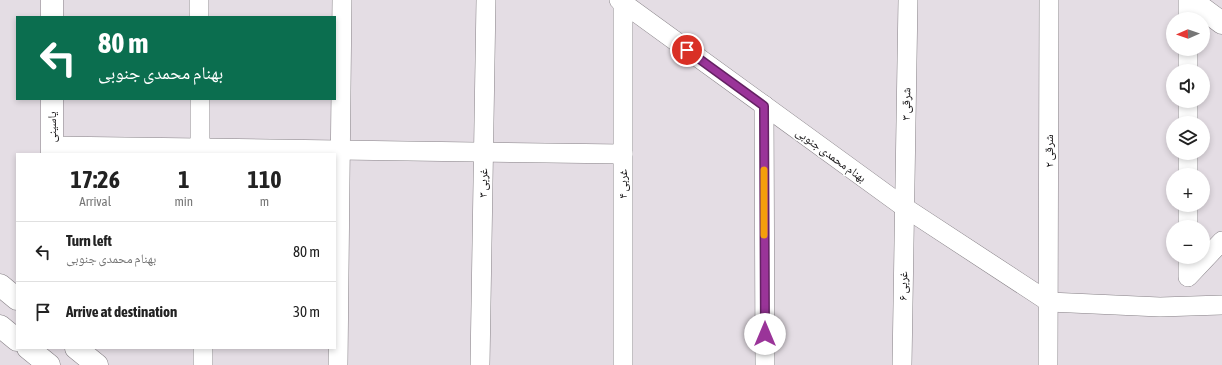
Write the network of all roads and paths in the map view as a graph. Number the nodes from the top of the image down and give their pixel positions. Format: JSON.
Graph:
{"nodes":[{"id":1,"x":52,"y":0,"type":"edge"},
{"id":2,"x":199,"y":0,"type":"edge"},
{"id":3,"x":342,"y":0,"type":"edge"},
{"id":4,"x":486,"y":0,"type":"edge"},
{"id":5,"x":908,"y":0,"type":"edge"},
{"id":6,"x":1049,"y":0,"type":"edge"},
{"id":7,"x":1188,"y":0,"type":"edge"},
{"id":8,"x":1191,"y":0,"type":"edge"},
{"id":9,"x":622,"y":1,"type":"edge"},
{"id":10,"x":1188,"y":12,"type":"edge"},
{"id":11,"x":52,"y":16,"type":"edge"},
{"id":12,"x":199,"y":16,"type":"edge"},
{"id":13,"x":1222,"y":23,"type":"edge"},
{"id":14,"x":52,"y":100,"type":"edge"},
{"id":15,"x":200,"y":100,"type":"edge"},
{"id":16,"x":764,"y":106,"type":"junction"},
{"id":17,"x":52,"y":150,"type":"edge"},
{"id":18,"x":341,"y":150,"type":"junction"},
{"id":19,"x":200,"y":151,"type":"edge"},
{"id":20,"x":483,"y":152,"type":"junction"},
{"id":21,"x":623,"y":154,"type":"junction"},
{"id":22,"x":904,"y":207,"type":"junction"},
{"id":23,"x":1222,"y":240,"type":"edge"},
{"id":24,"x":1210,"y":253,"type":"edge"},
{"id":25,"x":1188,"y":264,"type":"edge"},
{"id":26,"x":1200,"y":264,"type":"edge"},
{"id":27,"x":0,"y":286,"type":"edge"},
{"id":28,"x":16,"y":298,"type":"edge"},
{"id":29,"x":1049,"y":302,"type":"junction"},
{"id":30,"x":1222,"y":305,"type":"edge"},
{"id":31,"x":0,"y":326,"type":"edge"},
{"id":32,"x":16,"y":339,"type":"edge"},
{"id":33,"x":29,"y":349,"type":"edge"},
{"id":34,"x":77,"y":349,"type":"edge"},
{"id":35,"x":203,"y":349,"type":"edge"},
{"id":36,"x":49,"y":365,"type":"edge"},
{"id":37,"x":97,"y":365,"type":"edge"},
{"id":38,"x":202,"y":365,"type":"edge"},
{"id":39,"x":338,"y":365,"type":"edge"},
{"id":40,"x":480,"y":365,"type":"edge"},
{"id":41,"x":623,"y":365,"type":"edge"},
{"id":42,"x":765,"y":365,"type":"edge"},
{"id":43,"x":902,"y":365,"type":"edge"},
{"id":44,"x":1048,"y":365,"type":"edge"}],
"edges":[{"from":1,"to":11,"type":"street"},
{"from":2,"to":12,"type":"street"},
{"from":3,"to":18,"type":"street"},
{"from":4,"to":20,"type":"street","name":"۳ غربی"},
{"from":5,"to":22,"type":"street","name":"۳ شرقی"},
{"from":6,"to":29,"type":"street","name":"۲ شرقی"},
{"from":7,"to":10,"type":"street"},
{"from":8,"to":13,"type":"street"},
{"from":9,"to":16,"type":"street","name":"بهنام محمدی جنوبی"},
{"from":9,"to":21,"type":"street","name":"۴ غربی"},
{"from":14,"to":17,"type":"street","name":"یاسینی"},
{"from":15,"to":19,"type":"street"},
{"from":16,"to":22,"type":"street","name":"بهنام محمدی جنوبی"},
{"from":16,"to":42,"type":"street"},
{"from":17,"to":19,"type":"street"},
{"from":18,"to":19,"type":"street"},
{"from":18,"to":20,"type":"street"},
{"from":18,"to":39,"type":"street"},
{"from":20,"to":21,"type":"street"},
{"from":20,"to":40,"type":"street","name":"۳ غربی"},
{"from":21,"to":41,"type":"street","name":"۴ غربی"},
{"from":22,"to":29,"type":"street","name":"بهنام محمدی جنوبی"},
{"from":22,"to":43,"type":"street","name":"۶ غربی"},
{"from":23,"to":24,"type":"street"},
{"from":25,"to":26,"type":"street"},
{"from":27,"to":28,"type":"street"},
{"from":29,"to":30,"type":"street"},
{"from":29,"to":44,"type":"street","name":"۲ شرقی"},
{"from":31,"to":32,"type":"street"},
{"from":33,"to":36,"type":"street"},
{"from":34,"to":37,"type":"street"},
{"from":35,"to":38,"type":"street"}]}
